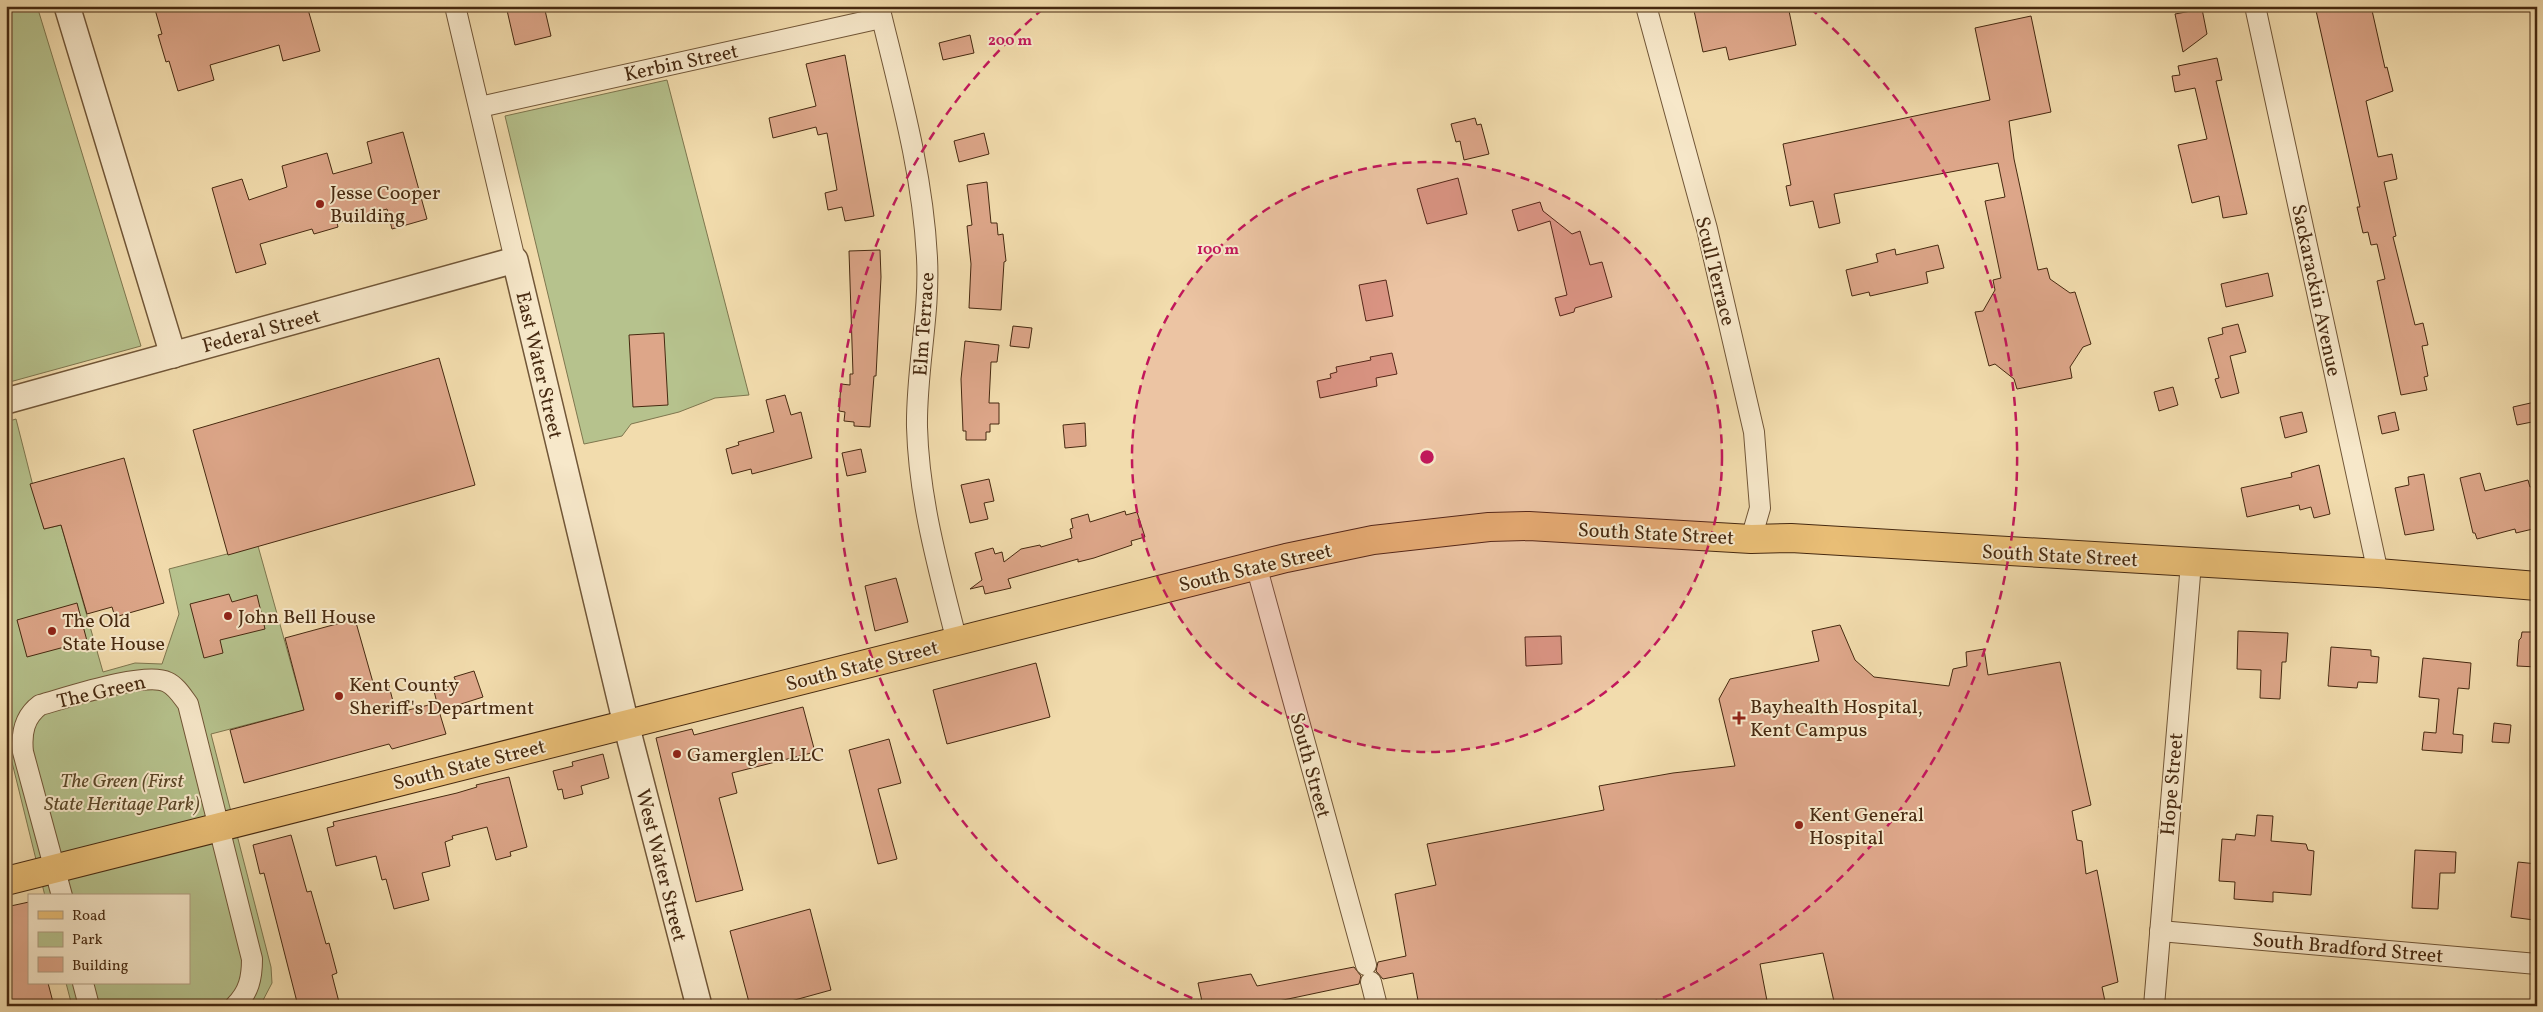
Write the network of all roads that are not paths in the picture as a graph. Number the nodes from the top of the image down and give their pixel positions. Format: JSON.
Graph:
{"nodes":[{"id":1,"x":67,"y":6,"type":"edge"},
{"id":2,"x":455,"y":6,"type":"edge"},
{"id":3,"x":1646,"y":6,"type":"edge"},
{"id":4,"x":2255,"y":6,"type":"edge"},
{"id":5,"x":880,"y":12,"type":"edge"},
{"id":6,"x":480,"y":107,"type":"junction"},
{"id":7,"x":515,"y":260,"type":"junction"},
{"id":8,"x":173,"y":355,"type":"junction"},
{"id":9,"x":6,"y":401,"type":"edge"},
{"id":10,"x":1751,"y":539,"type":"junction"},
{"id":11,"x":2191,"y":563,"type":"junction"},
{"id":12,"x":1256,"y":565,"type":"junction"},
{"id":13,"x":2378,"y":573,"type":"junction"},
{"id":14,"x":2537,"y":586,"type":"edge"},
{"id":15,"x":957,"y":642,"type":"junction"},
{"id":16,"x":626,"y":724,"type":"junction"},
{"id":17,"x":220,"y":826,"type":"junction"},
{"id":18,"x":55,"y":870,"type":"junction"},
{"id":19,"x":6,"y":881,"type":"edge"},
{"id":20,"x":61,"y":894,"type":"edge"},
{"id":21,"x":2160,"y":932,"type":"junction"},
{"id":22,"x":2537,"y":964,"type":"edge"},
{"id":23,"x":83,"y":984,"type":"edge"},
{"id":24,"x":89,"y":1006,"type":"edge"},
{"id":25,"x":235,"y":1006,"type":"edge"},
{"id":26,"x":699,"y":1006,"type":"edge"},
{"id":27,"x":1377,"y":1006,"type":"edge"},
{"id":28,"x":2154,"y":1006,"type":"edge"}],
"edges":[{"from":1,"to":8,"type":"street"},
{"from":2,"to":6,"type":"street","name":"East Water Street"},
{"from":3,"to":10,"type":"street","name":"Scull Terrace"},
{"from":4,"to":13,"type":"street","name":"Sackarackin Avenue"},
{"from":5,"to":6,"type":"street","name":"Kerbin Street"},
{"from":5,"to":15,"type":"street","name":"Elm Terrace"},
{"from":6,"to":7,"type":"street","name":"East Water Street"},
{"from":7,"to":8,"type":"street","name":"Federal Street"},
{"from":7,"to":16,"type":"street","name":"East Water Street"},
{"from":8,"to":9,"type":"street","name":"Federal Street"},
{"from":10,"to":11,"type":"main road","name":"South State Street"},
{"from":10,"to":12,"type":"main road","name":"South State Street"},
{"from":11,"to":13,"type":"main road","name":"South State Street"},
{"from":11,"to":21,"type":"street","name":"Hope Street"},
{"from":12,"to":15,"type":"main road","name":"South State Street"},
{"from":12,"to":27,"type":"street","name":"South Street"},
{"from":13,"to":14,"type":"main road","name":"South State Street"},
{"from":15,"to":16,"type":"main road","name":"South State Street"},
{"from":16,"to":17,"type":"main road","name":"South State Street"},
{"from":16,"to":26,"type":"street","name":"West Water Street"},
{"from":17,"to":18,"type":"main road","name":"South State Street"},
{"from":17,"to":18,"type":"street","name":"The Green"},
{"from":17,"to":25,"type":"street","name":"The Green"},
{"from":18,"to":19,"type":"main road","name":"South State Street"},
{"from":18,"to":20,"type":"street","name":"The Green"},
{"from":21,"to":22,"type":"street","name":"South Bradford Street"},
{"from":21,"to":28,"type":"street","name":"Hope Street"},
{"from":23,"to":24,"type":"street"}]}
